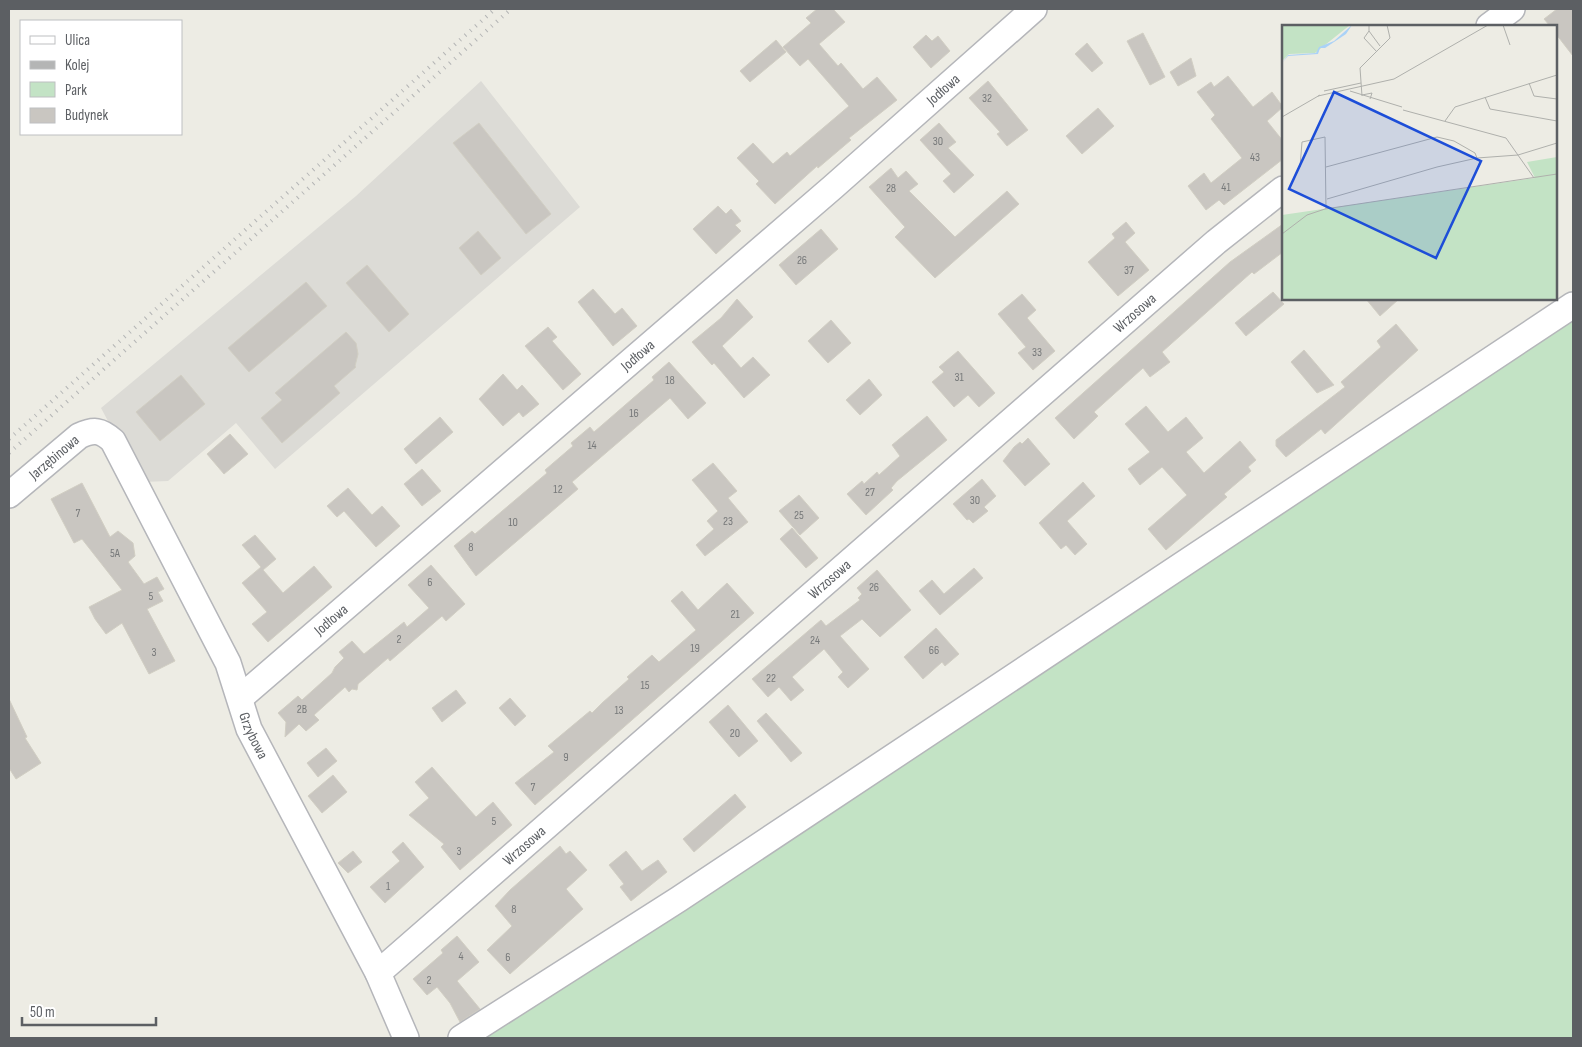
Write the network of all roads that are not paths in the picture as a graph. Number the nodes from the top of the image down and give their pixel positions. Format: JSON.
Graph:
{"nodes":[{"id":1,"x":1034,"y":9,"type":"edge"},
{"id":2,"x":1512,"y":9,"type":"edge"},
{"id":3,"x":1490,"y":25,"type":"edge"},
{"id":4,"x":1282,"y":190,"type":"edge"},
{"id":5,"x":1573,"y":305,"type":"edge"},
{"id":6,"x":103,"y":432,"type":"joint"},
{"id":7,"x":9,"y":495,"type":"edge"},
{"id":8,"x":240,"y":698,"type":"junction"},
{"id":9,"x":378,"y":973,"type":"junction"},
{"id":10,"x":406,"y":1038,"type":"edge"},
{"id":11,"x":461,"y":1038,"type":"edge"}],
"edges":[{"from":1,"to":8,"type":"street","name":"Jodłowa"},
{"from":2,"to":3,"type":"street"},
{"from":4,"to":9,"type":"street","name":"Wrzosowa"},
{"from":5,"to":11,"type":"street"},
{"from":6,"to":7,"type":"street","name":"Jarzębinowa"},
{"from":6,"to":8,"type":"street","name":"Grzybowa"},
{"from":8,"to":9,"type":"street","name":"Grzybowa"},
{"from":9,"to":10,"type":"street","name":"Grzybowa"}]}
